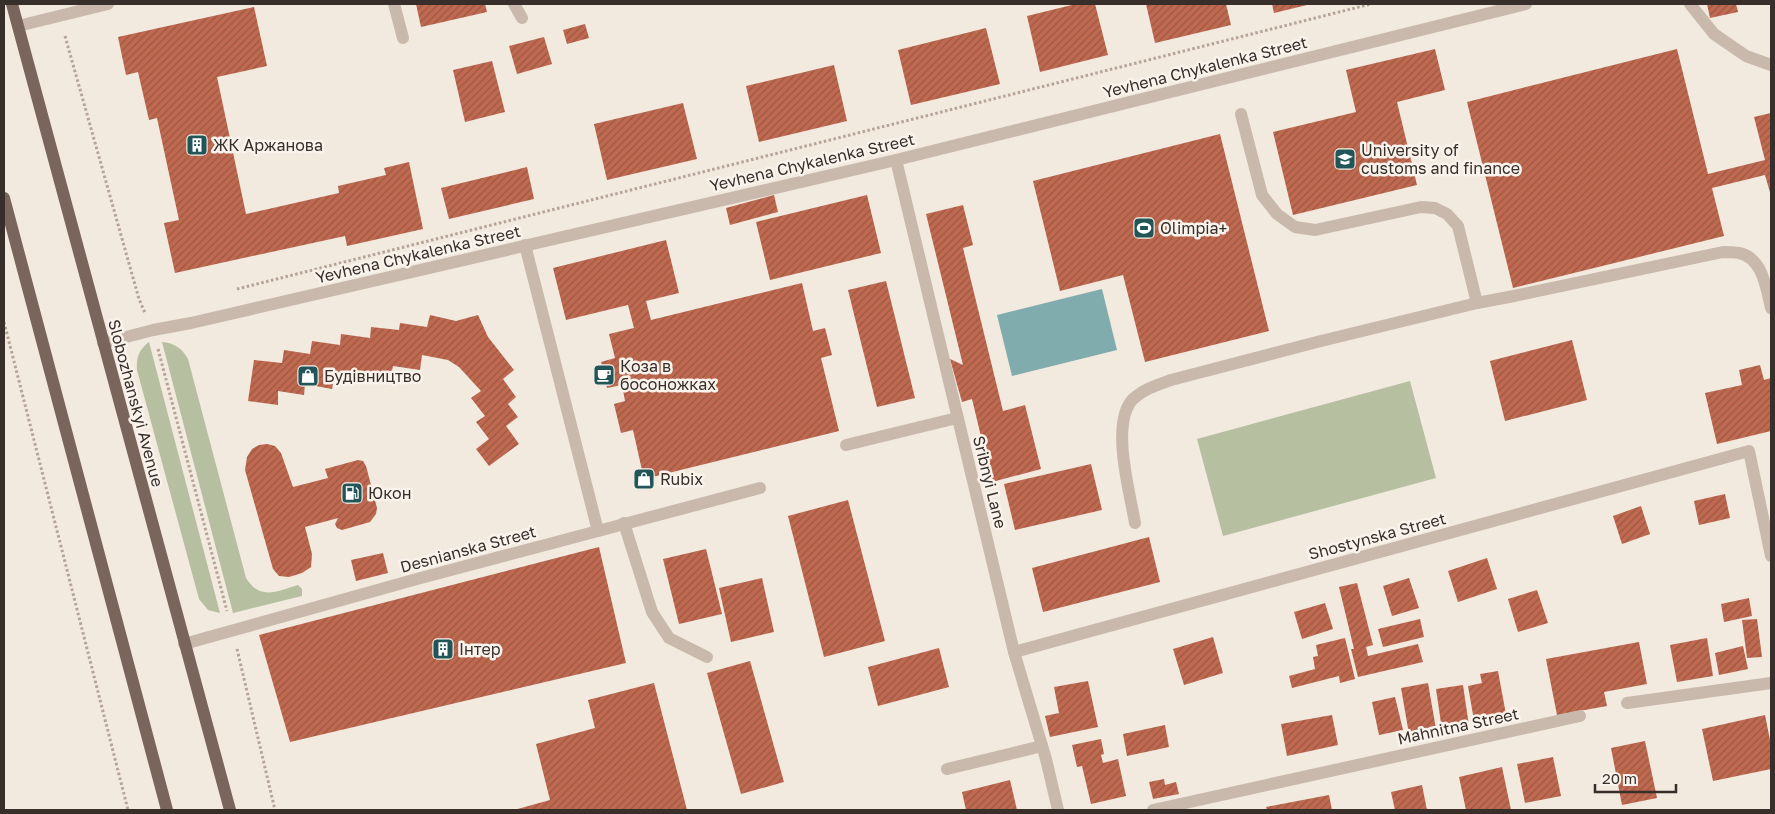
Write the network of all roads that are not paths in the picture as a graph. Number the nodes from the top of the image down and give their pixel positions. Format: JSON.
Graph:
{"nodes":[{"id":1,"x":12,"y":4,"type":"edge"},
{"id":2,"x":108,"y":4,"type":"edge"},
{"id":3,"x":394,"y":4,"type":"edge"},
{"id":4,"x":514,"y":4,"type":"edge"},
{"id":5,"x":1526,"y":4,"type":"edge"},
{"id":6,"x":1690,"y":4,"type":"edge"},
{"id":7,"x":522,"y":18,"type":"dead end"},
{"id":8,"x":18,"y":26,"type":"junction"},
{"id":9,"x":403,"y":38,"type":"dead end"},
{"id":10,"x":1771,"y":65,"type":"edge"},
{"id":11,"x":1242,"y":114,"type":"dead end"},
{"id":12,"x":896,"y":160,"type":"junction"},
{"id":13,"x":4,"y":198,"type":"edge"},
{"id":14,"x":525,"y":245,"type":"junction"},
{"id":15,"x":1477,"y":303,"type":"junction"},
{"id":16,"x":1771,"y":308,"type":"edge"},
{"id":17,"x":103,"y":343,"type":"junction"},
{"id":18,"x":958,"y":418,"type":"junction"},
{"id":19,"x":846,"y":445,"type":"dead end"},
{"id":20,"x":760,"y":488,"type":"dead end"},
{"id":21,"x":624,"y":523,"type":"junction"},
{"id":22,"x":1134,"y":523,"type":"dead end"},
{"id":23,"x":598,"y":530,"type":"junction"},
{"id":24,"x":1771,"y":556,"type":"edge"},
{"id":25,"x":184,"y":644,"type":"junction"},
{"id":26,"x":1014,"y":652,"type":"junction"},
{"id":27,"x":708,"y":657,"type":"dead end"},
{"id":28,"x":1771,"y":683,"type":"edge"},
{"id":29,"x":1627,"y":703,"type":"dead end"},
{"id":30,"x":1580,"y":716,"type":"dead end"},
{"id":31,"x":1042,"y":746,"type":"junction"},
{"id":32,"x":947,"y":768,"type":"dead end"},
{"id":33,"x":168,"y":810,"type":"edge"},
{"id":34,"x":230,"y":810,"type":"edge"},
{"id":35,"x":1058,"y":810,"type":"edge"},
{"id":36,"x":1153,"y":810,"type":"edge"}],
"edges":[{"from":1,"to":8,"type":"main road","name":"Slobozhanskyi Avenue"},
{"from":2,"to":8,"type":"street"},
{"from":3,"to":9,"type":"street"},
{"from":4,"to":7,"type":"street"},
{"from":5,"to":12,"type":"street","name":"Yevhena Chykalenka Street"},
{"from":6,"to":10,"type":"street"},
{"from":8,"to":17,"type":"main road","name":"Slobozhanskyi Avenue"},
{"from":11,"to":15,"type":"street"},
{"from":12,"to":14,"type":"street","name":"Yevhena Chykalenka Street"},
{"from":12,"to":18,"type":"street","name":"Sribnyi Lane"},
{"from":13,"to":33,"type":"main road"},
{"from":14,"to":17,"type":"street","name":"Yevhena Chykalenka Street"},
{"from":14,"to":23,"type":"street"},
{"from":15,"to":16,"type":"street"},
{"from":15,"to":22,"type":"street"},
{"from":17,"to":25,"type":"main road","name":"Slobozhanskyi Avenue"},
{"from":18,"to":19,"type":"street"},
{"from":18,"to":26,"type":"street","name":"Sribnyi Lane"},
{"from":20,"to":21,"type":"street","name":"Desnianska Street"},
{"from":21,"to":23,"type":"street","name":"Desnianska Street"},
{"from":21,"to":27,"type":"street"},
{"from":23,"to":25,"type":"street","name":"Desnianska Street"},
{"from":24,"to":26,"type":"street","name":"Shostynska Street"},
{"from":25,"to":34,"type":"main road","name":"Slobozhanskyi Avenue"},
{"from":26,"to":31,"type":"street","name":"Sribnyi Lane"},
{"from":28,"to":29,"type":"street"},
{"from":30,"to":36,"type":"street","name":"Mahnitna Street"},
{"from":31,"to":32,"type":"street"},
{"from":31,"to":35,"type":"street","name":"Sribnyi Lane"}]}
